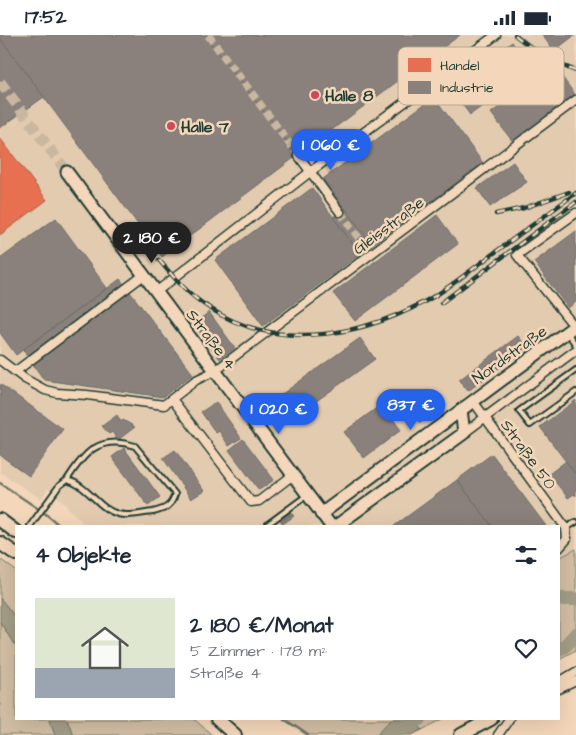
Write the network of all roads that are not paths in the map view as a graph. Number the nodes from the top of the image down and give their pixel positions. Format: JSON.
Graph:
{"nodes":[{"id":1,"x":492,"y":36,"type":"edge"},
{"id":2,"x":477,"y":47,"type":"edge"},
{"id":3,"x":576,"y":100,"type":"edge"},
{"id":4,"x":400,"y":105,"type":"edge"},
{"id":5,"x":298,"y":155,"type":"tunnel mouth"},
{"id":6,"x":67,"y":172,"type":"tunnel mouth"},
{"id":7,"x":310,"y":172,"type":"junction"},
{"id":8,"x":340,"y":212,"type":"tunnel mouth"},
{"id":9,"x":576,"y":213,"type":"edge"},
{"id":10,"x":144,"y":275,"type":"junction"},
{"id":11,"x":156,"y":292,"type":"junction"},
{"id":12,"x":572,"y":328,"type":"edge"},
{"id":13,"x":576,"y":345,"type":"edge"},
{"id":14,"x":576,"y":351,"type":"edge"},
{"id":15,"x":0,"y":360,"type":"edge"},
{"id":16,"x":576,"y":369,"type":"edge"},
{"id":17,"x":16,"y":371,"type":"junction"},
{"id":18,"x":216,"y":371,"type":"junction"},
{"id":19,"x":576,"y":392,"type":"edge"},
{"id":20,"x":172,"y":399,"type":"junction"},
{"id":21,"x":473,"y":401,"type":"junction"},
{"id":22,"x":460,"y":410,"type":"junction"},
{"id":23,"x":485,"y":418,"type":"junction"},
{"id":24,"x":464,"y":433,"type":"junction"},
{"id":25,"x":293,"y":475,"type":"junction"},
{"id":26,"x":66,"y":481,"type":"junction"},
{"id":27,"x":308,"y":495,"type":"junction"},
{"id":28,"x":322,"y":514,"type":"junction"},
{"id":29,"x":0,"y":520,"type":"edge"},
{"id":30,"x":576,"y":522,"type":"edge"},
{"id":31,"x":31,"y":525,"type":"edge"},
{"id":32,"x":268,"y":525,"type":"dead end"},
{"id":33,"x":330,"y":525,"type":"edge"},
{"id":34,"x":337,"y":525,"type":"edge"},
{"id":35,"x":566,"y":528,"type":"junction"},
{"id":36,"x":15,"y":531,"type":"edge"},
{"id":37,"x":560,"y":547,"type":"edge"},
{"id":38,"x":576,"y":672,"type":"edge"},
{"id":39,"x":560,"y":681,"type":"edge"},
{"id":40,"x":576,"y":681,"type":"edge"},
{"id":41,"x":560,"y":689,"type":"edge"},
{"id":42,"x":219,"y":720,"type":"edge"},
{"id":43,"x":489,"y":720,"type":"edge"},
{"id":44,"x":509,"y":720,"type":"edge"},
{"id":45,"x":499,"y":733,"type":"edge"},
{"id":46,"x":235,"y":735,"type":"edge"},
{"id":47,"x":461,"y":735,"type":"edge"}],
"edges":[{"from":1,"to":2,"type":"street"},
{"from":3,"to":18,"type":"street","name":"Gleisstraße"},
{"from":4,"to":7,"type":"street"},
{"from":5,"to":7,"type":"street"},
{"from":6,"to":10,"type":"street","name":"Straße 4"},
{"from":7,"to":8,"type":"street"},
{"from":7,"to":11,"type":"street"},
{"from":9,"to":12,"type":"street"},
{"from":10,"to":11,"type":"street","name":"Straße 4"},
{"from":10,"to":17,"type":"street"},
{"from":11,"to":18,"type":"street","name":"Straße 4"},
{"from":12,"to":13,"type":"lane"},
{"from":12,"to":21,"type":"street","name":"Nordstraße"},
{"from":14,"to":23,"type":"street"},
{"from":15,"to":17,"type":"street"},
{"from":16,"to":19,"type":"lane"},
{"from":17,"to":20,"type":"street"},
{"from":18,"to":20,"type":"street","name":"Gleisstraße"},
{"from":18,"to":25,"type":"street","name":"Straße 4"},
{"from":20,"to":25,"type":"street"},
{"from":21,"to":22,"type":"street","name":"Nordstraße"},
{"from":21,"to":23,"type":"street","name":"Straße 50"},
{"from":22,"to":24,"type":"street"},
{"from":22,"to":28,"type":"street","name":"Nordstraße"},
{"from":23,"to":24,"type":"street"},
{"from":23,"to":35,"type":"street","name":"Straße 50"},
{"from":24,"to":34,"type":"street"},
{"from":25,"to":27,"type":"street","name":"Straße 4"},
{"from":26,"to":26,"type":"lane"},
{"from":26,"to":31,"type":"lane"},
{"from":27,"to":28,"type":"street","name":"Straße 4"},
{"from":27,"to":32,"type":"lane"},
{"from":28,"to":33,"type":"street","name":"Straße 4"},
{"from":29,"to":36,"type":"main road"},
{"from":30,"to":35,"type":"lane"},
{"from":35,"to":37,"type":"street"},
{"from":38,"to":39,"type":"street"},
{"from":40,"to":41,"type":"street"},
{"from":42,"to":46,"type":"main road"},
{"from":43,"to":47,"type":"main road"},
{"from":44,"to":45,"type":"street"}]}
